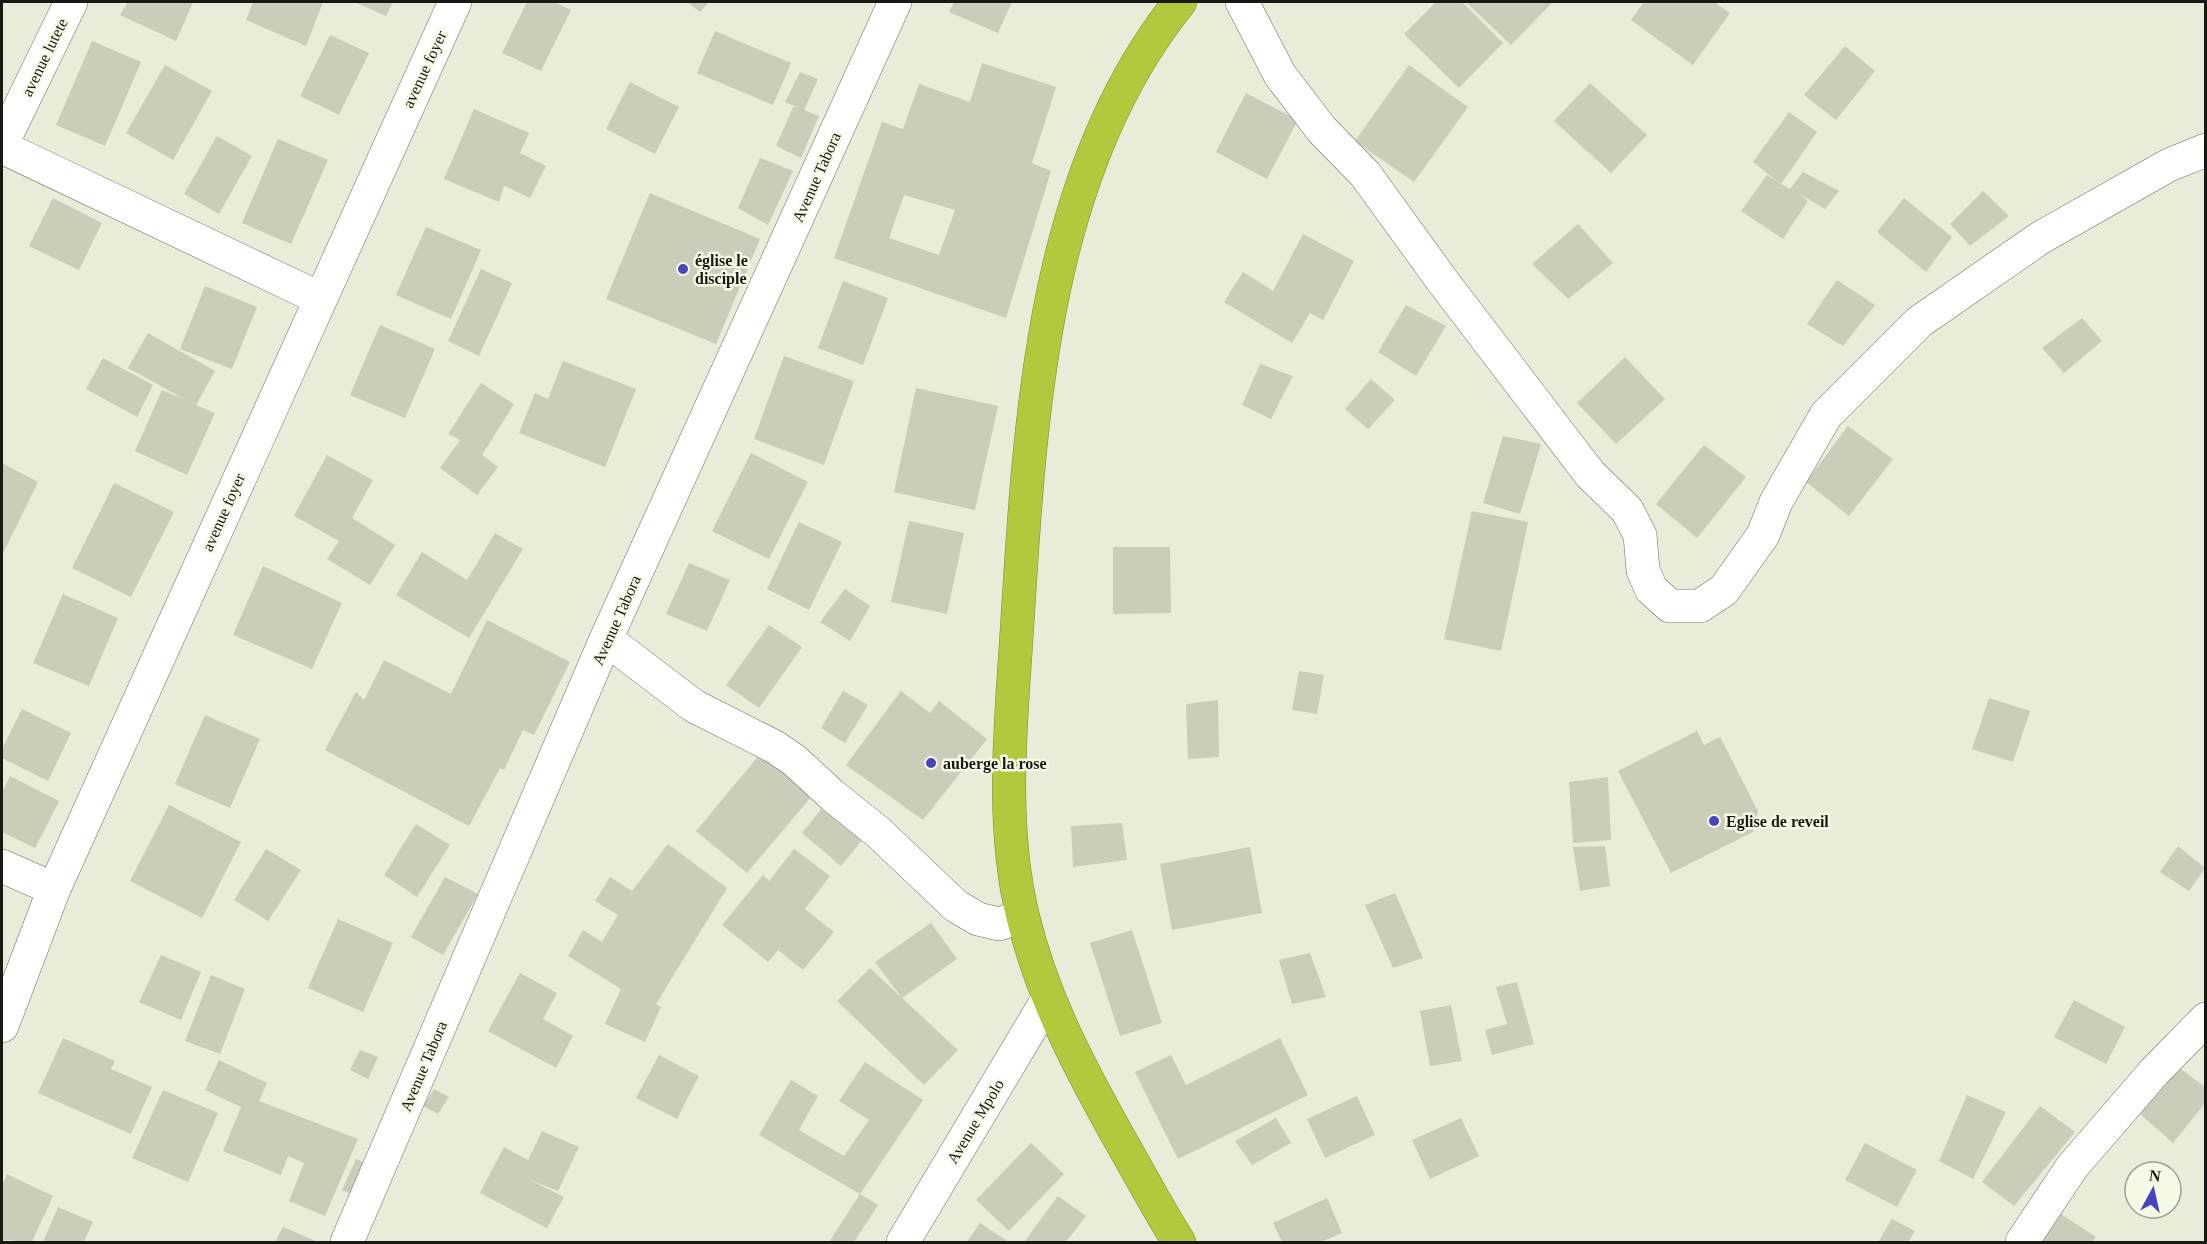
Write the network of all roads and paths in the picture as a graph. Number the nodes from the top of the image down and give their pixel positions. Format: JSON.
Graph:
{"nodes":[{"id":1,"x":71,"y":2,"type":"edge"},
{"id":2,"x":455,"y":2,"type":"edge"},
{"id":3,"x":895,"y":2,"type":"edge"},
{"id":4,"x":1180,"y":2,"type":"edge"},
{"id":5,"x":1242,"y":2,"type":"edge"},
{"id":6,"x":2,"y":146,"type":"edge"},
{"id":7,"x":2205,"y":150,"type":"edge"},
{"id":8,"x":319,"y":298,"type":"junction"},
{"id":9,"x":606,"y":639,"type":"junction"},
{"id":10,"x":2,"y":866,"type":"edge"},
{"id":11,"x":54,"y":889,"type":"junction"},
{"id":12,"x":1022,"y":916,"type":"junction"},
{"id":13,"x":1048,"y":999,"type":"junction"},
{"id":14,"x":2205,"y":1019,"type":"edge"},
{"id":15,"x":2,"y":1026,"type":"edge"},
{"id":16,"x":347,"y":1242,"type":"edge"},
{"id":17,"x":903,"y":1242,"type":"edge"},
{"id":18,"x":1179,"y":1242,"type":"edge"},
{"id":19,"x":2022,"y":1242,"type":"edge"}],
"edges":[{"from":1,"to":6,"type":"street","name":"avenue lutete"},
{"from":2,"to":8,"type":"street","name":"avenue foyer"},
{"from":3,"to":9,"type":"street","name":"Avenue Tabora"},
{"from":4,"to":12,"type":"highway"},
{"from":5,"to":7,"type":"street"},
{"from":6,"to":8,"type":"street"},
{"from":8,"to":11,"type":"street","name":"avenue foyer"},
{"from":9,"to":12,"type":"street"},
{"from":9,"to":16,"type":"street","name":"Avenue Tabora"},
{"from":10,"to":11,"type":"street"},
{"from":11,"to":15,"type":"street","name":"avenue foyer"},
{"from":12,"to":13,"type":"highway"},
{"from":13,"to":17,"type":"street","name":"Avenue Mpolo"},
{"from":13,"to":18,"type":"highway"},
{"from":14,"to":19,"type":"street"}]}
